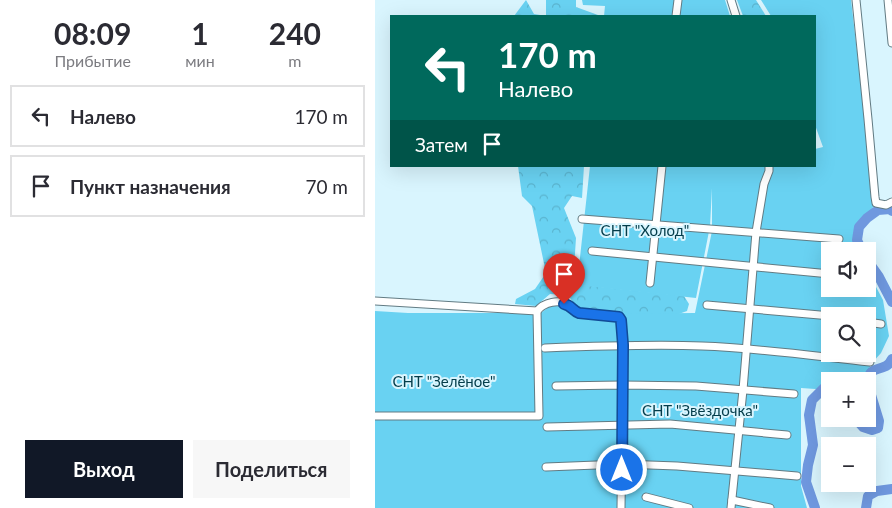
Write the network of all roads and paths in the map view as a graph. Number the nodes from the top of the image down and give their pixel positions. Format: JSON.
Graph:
{"nodes":[{"id":1,"x":678,"y":0,"type":"edge"},
{"id":2,"x":731,"y":0,"type":"edge"},
{"id":3,"x":856,"y":0,"type":"edge"},
{"id":4,"x":888,"y":0,"type":"edge"},
{"id":5,"x":676,"y":15,"type":"edge"},
{"id":6,"x":736,"y":15,"type":"edge"},
{"id":7,"x":892,"y":43,"type":"edge"},
{"id":8,"x":662,"y":167,"type":"edge"},
{"id":9,"x":769,"y":167,"type":"edge"},
{"id":10,"x":892,"y":202,"type":"edge"},
{"id":11,"x":582,"y":218,"type":"dead end"},
{"id":12,"x":656,"y":225,"type":"junction"},
{"id":13,"x":757,"y":232,"type":"junction"},
{"id":14,"x":839,"y":240,"type":"dead end"},
{"id":15,"x":592,"y":251,"type":"dead end"},
{"id":16,"x":653,"y":256,"type":"junction"},
{"id":17,"x":754,"y":267,"type":"junction"},
{"id":18,"x":821,"y":273,"type":"edge"},
{"id":19,"x":650,"y":284,"type":"dead end"},
{"id":20,"x":375,"y":301,"type":"edge"},
{"id":21,"x":707,"y":305,"type":"dead end"},
{"id":22,"x":750,"y":309,"type":"junction"},
{"id":23,"x":537,"y":311,"type":"junction"},
{"id":24,"x":821,"y":315,"type":"edge"},
{"id":25,"x":876,"y":323,"type":"edge"},
{"id":26,"x":881,"y":324,"type":"dead end"},
{"id":27,"x":623,"y":345,"type":"junction"},
{"id":28,"x":545,"y":348,"type":"dead end"},
{"id":29,"x":746,"y":348,"type":"junction"},
{"id":30,"x":821,"y":356,"type":"edge"},
{"id":31,"x":622,"y":385,"type":"junction"},
{"id":32,"x":556,"y":386,"type":"dead end"},
{"id":33,"x":743,"y":390,"type":"junction"},
{"id":34,"x":794,"y":394,"type":"dead end"},
{"id":35,"x":375,"y":416,"type":"edge"},
{"id":36,"x":622,"y":425,"type":"junction"},
{"id":37,"x":547,"y":427,"type":"dead end"},
{"id":38,"x":739,"y":431,"type":"junction"},
{"id":39,"x":787,"y":435,"type":"dead end"},
{"id":40,"x":622,"y":464,"type":"junction"},
{"id":41,"x":546,"y":467,"type":"dead end"},
{"id":42,"x":735,"y":471,"type":"junction"},
{"id":43,"x":797,"y":476,"type":"dead end"},
{"id":44,"x":646,"y":497,"type":"dead end"},
{"id":45,"x":732,"y":500,"type":"junction"},
{"id":46,"x":621,"y":508,"type":"edge"},
{"id":47,"x":689,"y":508,"type":"edge"},
{"id":48,"x":731,"y":508,"type":"edge"},
{"id":49,"x":770,"y":508,"type":"edge"}],
"edges":[{"from":1,"to":5,"type":"street"},
{"from":2,"to":6,"type":"street"},
{"from":3,"to":10,"type":"street"},
{"from":4,"to":7,"type":"street"},
{"from":8,"to":12,"type":"street"},
{"from":9,"to":13,"type":"street"},
{"from":11,"to":12,"type":"street"},
{"from":12,"to":13,"type":"street"},
{"from":12,"to":16,"type":"street"},
{"from":13,"to":14,"type":"street"},
{"from":13,"to":17,"type":"street"},
{"from":15,"to":16,"type":"street"},
{"from":16,"to":17,"type":"street"},
{"from":16,"to":19,"type":"street"},
{"from":17,"to":18,"type":"street"},
{"from":17,"to":22,"type":"street"},
{"from":20,"to":23,"type":"street"},
{"from":21,"to":22,"type":"street"},
{"from":22,"to":24,"type":"street"},
{"from":22,"to":29,"type":"street"},
{"from":23,"to":27,"type":"street"},
{"from":23,"to":35,"type":"street"},
{"from":25,"to":26,"type":"street"},
{"from":27,"to":28,"type":"street"},
{"from":27,"to":29,"type":"street"},
{"from":27,"to":31,"type":"street"},
{"from":29,"to":30,"type":"street"},
{"from":29,"to":33,"type":"street"},
{"from":31,"to":32,"type":"street"},
{"from":31,"to":33,"type":"street"},
{"from":31,"to":36,"type":"street"},
{"from":33,"to":34,"type":"street"},
{"from":33,"to":38,"type":"street"},
{"from":36,"to":37,"type":"street"},
{"from":36,"to":38,"type":"street"},
{"from":36,"to":40,"type":"street"},
{"from":38,"to":39,"type":"street"},
{"from":38,"to":42,"type":"street"},
{"from":40,"to":41,"type":"street"},
{"from":40,"to":42,"type":"street"},
{"from":40,"to":46,"type":"street"},
{"from":42,"to":43,"type":"street"},
{"from":42,"to":45,"type":"street"},
{"from":44,"to":47,"type":"street"},
{"from":45,"to":48,"type":"street"},
{"from":45,"to":49,"type":"street"}]}
